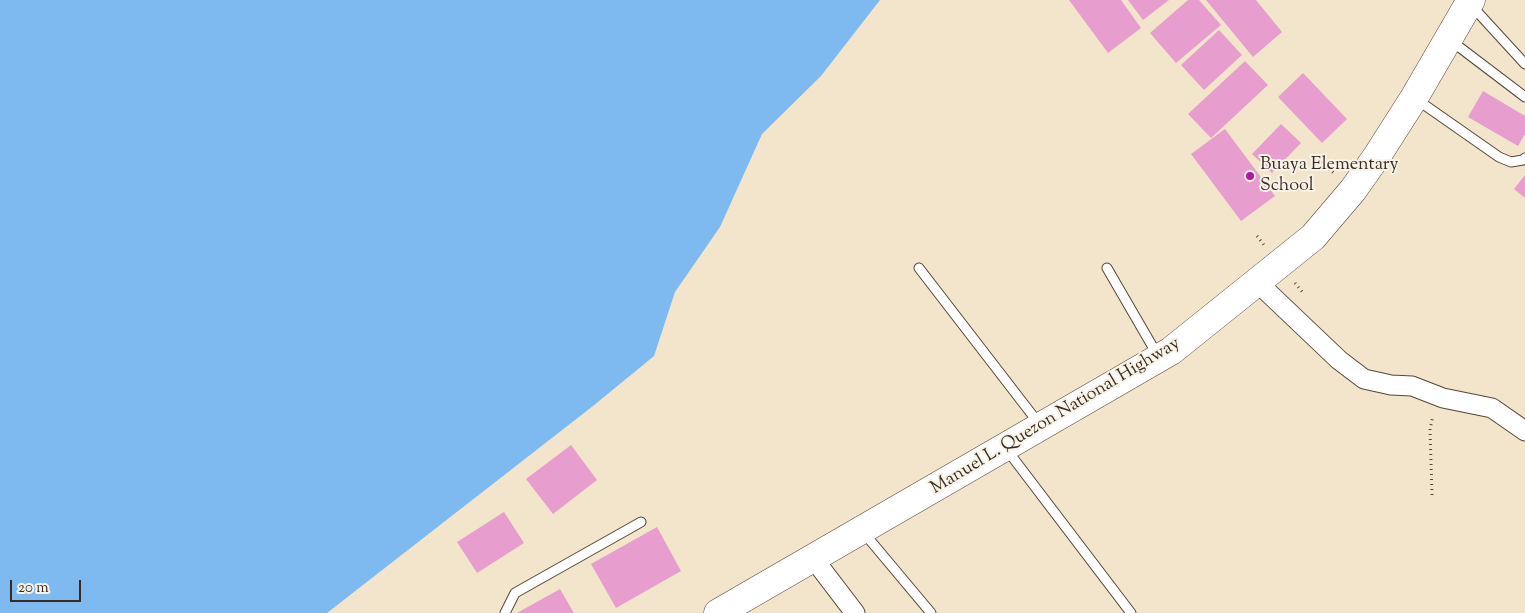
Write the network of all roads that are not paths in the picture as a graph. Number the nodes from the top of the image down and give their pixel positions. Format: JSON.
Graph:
{"nodes":[{"id":1,"x":1470,"y":2,"type":"edge"},
{"id":2,"x":1447,"y":38,"type":"junction"},
{"id":3,"x":1525,"y":64,"type":"edge"},
{"id":4,"x":1525,"y":97,"type":"edge"},
{"id":5,"x":1414,"y":98,"type":"junction"},
{"id":6,"x":1525,"y":158,"type":"edge"},
{"id":7,"x":919,"y":268,"type":"dead end"},
{"id":8,"x":1107,"y":268,"type":"dead end"},
{"id":9,"x":1257,"y":282,"type":"junction"},
{"id":10,"x":1160,"y":358,"type":"junction"},
{"id":11,"x":1041,"y":427,"type":"junction"},
{"id":12,"x":1525,"y":432,"type":"edge"},
{"id":13,"x":1006,"y":448,"type":"junction"},
{"id":14,"x":641,"y":522,"type":"dead end"},
{"id":15,"x":862,"y":531,"type":"junction"},
{"id":16,"x":813,"y":558,"type":"junction"},
{"id":17,"x":505,"y":613,"type":"edge"},
{"id":18,"x":718,"y":613,"type":"edge"},
{"id":19,"x":855,"y":613,"type":"edge"},
{"id":20,"x":932,"y":613,"type":"edge"},
{"id":21,"x":1131,"y":613,"type":"edge"}],
"edges":[{"from":1,"to":2,"type":"main road","name":"Manuel L. Quezon National Highway"},
{"from":1,"to":3,"type":"lane"},
{"from":2,"to":4,"type":"lane"},
{"from":2,"to":5,"type":"main road","name":"Manuel L. Quezon National Highway"},
{"from":5,"to":6,"type":"lane"},
{"from":5,"to":9,"type":"main road","name":"Manuel L. Quezon National Highway"},
{"from":7,"to":11,"type":"lane"},
{"from":8,"to":10,"type":"lane"},
{"from":9,"to":10,"type":"main road","name":"Manuel L. Quezon National Highway"},
{"from":9,"to":12,"type":"street"},
{"from":10,"to":11,"type":"main road","name":"Manuel L. Quezon National Highway"},
{"from":11,"to":13,"type":"main road","name":"Manuel L. Quezon National Highway"},
{"from":13,"to":15,"type":"main road","name":"Manuel L. Quezon National Highway"},
{"from":13,"to":21,"type":"lane"},
{"from":14,"to":17,"type":"lane"},
{"from":15,"to":16,"type":"main road","name":"Manuel L. Quezon National Highway"},
{"from":15,"to":20,"type":"lane"},
{"from":16,"to":18,"type":"main road","name":"Manuel L. Quezon National Highway"},
{"from":16,"to":19,"type":"street"}]}
